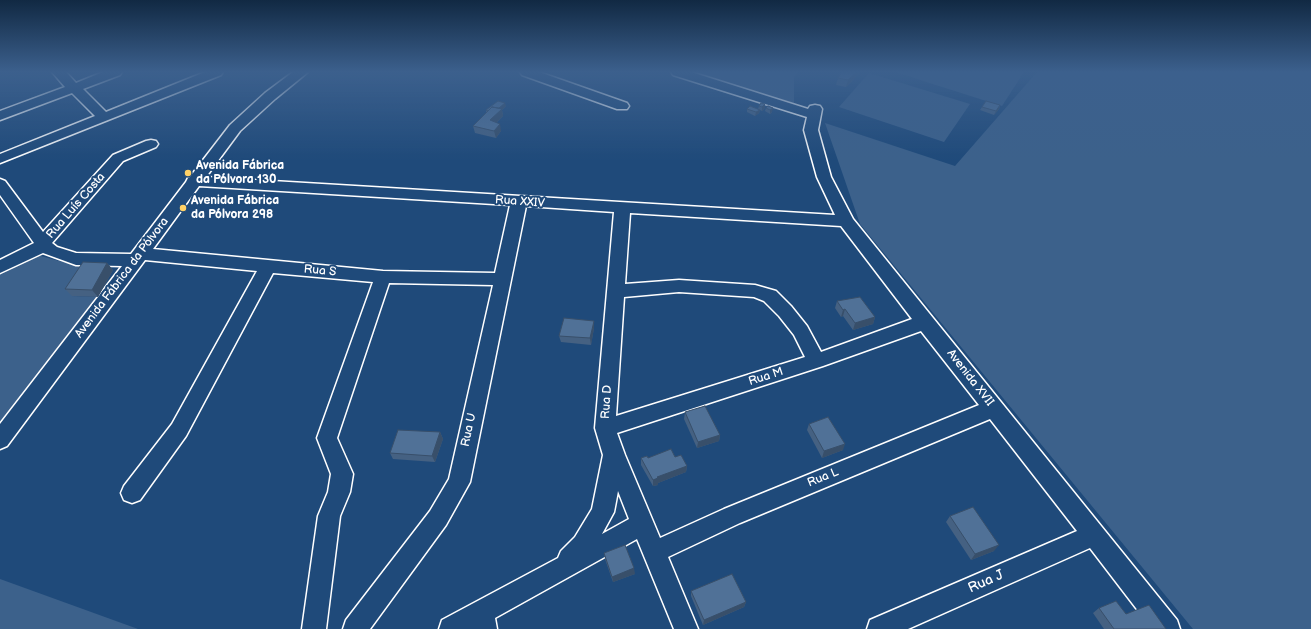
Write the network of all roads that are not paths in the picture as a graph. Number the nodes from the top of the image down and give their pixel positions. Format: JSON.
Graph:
{"nodes":[{"id":1,"x":39,"y":101,"type":"edge"},
{"id":2,"x":87,"y":101,"type":"edge"},
{"id":3,"x":144,"y":101,"type":"edge"},
{"id":4,"x":265,"y":101,"type":"edge"},
{"id":5,"x":609,"y":101,"type":"edge"},
{"id":6,"x":778,"y":101,"type":"edge"},
{"id":7,"x":622,"y":106,"type":"dead end"},
{"id":8,"x":0,"y":116,"type":"edge"},
{"id":9,"x":103,"y":118,"type":"junction"},
{"id":10,"x":151,"y":144,"type":"dead end"},
{"id":11,"x":0,"y":158,"type":"edge"},
{"id":12,"x":193,"y":181,"type":"junction"},
{"id":13,"x":0,"y":184,"type":"edge"},
{"id":14,"x":518,"y":202,"type":"junction"},
{"id":15,"x":15,"y":205,"type":"junction"},
{"id":16,"x":622,"y":208,"type":"junction"},
{"id":17,"x":0,"y":211,"type":"edge"},
{"id":18,"x":846,"y":221,"type":"junction"},
{"id":19,"x":43,"y":244,"type":"junction"},
{"id":20,"x":137,"y":257,"type":"junction"},
{"id":21,"x":268,"y":266,"type":"junction"},
{"id":22,"x":0,"y":267,"type":"edge"},
{"id":23,"x":383,"y":277,"type":"junction"},
{"id":24,"x":501,"y":279,"type":"junction"},
{"id":25,"x":615,"y":291,"type":"junction"},
{"id":26,"x":925,"y":322,"type":"junction"},
{"id":27,"x":816,"y":361,"type":"junction"},
{"id":28,"x":994,"y":408,"type":"junction"},
{"id":29,"x":605,"y":428,"type":"junction"},
{"id":30,"x":0,"y":440,"type":"edge"},
{"id":31,"x":614,"y":455,"type":"junction"},
{"id":32,"x":132,"y":494,"type":"dead end"},
{"id":33,"x":642,"y":524,"type":"junction"},
{"id":34,"x":1094,"y":535,"type":"junction"},
{"id":35,"x":654,"y":552,"type":"junction"},
{"id":36,"x":560,"y":569,"type":"junction"},
{"id":37,"x":483,"y":620,"type":"edge"},
{"id":38,"x":314,"y":629,"type":"edge"},
{"id":39,"x":355,"y":629,"type":"edge"},
{"id":40,"x":451,"y":629,"type":"edge"},
{"id":41,"x":686,"y":629,"type":"edge"},
{"id":42,"x":879,"y":629,"type":"edge"},
{"id":43,"x":1168,"y":629,"type":"edge"}],
"edges":[{"from":1,"to":8,"type":"street"},
{"from":2,"to":9,"type":"street"},
{"from":3,"to":9,"type":"street"},
{"from":4,"to":12,"type":"street","name":"Avenida Fábrica da Pólvora"},
{"from":5,"to":7,"type":"street"},
{"from":6,"to":18,"type":"street","name":"Avenida XVII"},
{"from":9,"to":11,"type":"street"},
{"from":10,"to":19,"type":"street","name":"Rua Luís Costa"},
{"from":12,"to":14,"type":"street","name":"Rua XXIV"},
{"from":12,"to":20,"type":"street","name":"Avenida Fábrica da Pólvora"},
{"from":13,"to":15,"type":"street"},
{"from":14,"to":16,"type":"street","name":"Rua XXIV"},
{"from":14,"to":24,"type":"street","name":"Rua U"},
{"from":15,"to":17,"type":"street"},
{"from":15,"to":19,"type":"street"},
{"from":16,"to":18,"type":"street","name":"Rua XXIV"},
{"from":16,"to":25,"type":"street","name":"Rua D"},
{"from":18,"to":26,"type":"street","name":"Avenida XVII"},
{"from":19,"to":20,"type":"street","name":"Rua S"},
{"from":19,"to":22,"type":"street","name":"Rua Luís Costa"},
{"from":20,"to":21,"type":"street","name":"Rua S"},
{"from":20,"to":30,"type":"street","name":"Avenida Fábrica da Pólvora"},
{"from":21,"to":23,"type":"street","name":"Rua S"},
{"from":21,"to":32,"type":"street"},
{"from":23,"to":24,"type":"street","name":"Rua S"},
{"from":23,"to":38,"type":"street"},
{"from":24,"to":39,"type":"street","name":"Rua U"},
{"from":25,"to":27,"type":"street"},
{"from":25,"to":29,"type":"street","name":"Rua D"},
{"from":26,"to":27,"type":"street","name":"Rua M"},
{"from":26,"to":28,"type":"street","name":"Avenida XVII"},
{"from":27,"to":29,"type":"street","name":"Rua M"},
{"from":28,"to":34,"type":"street","name":"Avenida XVII"},
{"from":28,"to":35,"type":"street","name":"Rua L"},
{"from":29,"to":31,"type":"street","name":"Rua D"},
{"from":31,"to":33,"type":"street","name":"Rua D"},
{"from":31,"to":36,"type":"street"},
{"from":33,"to":35,"type":"street","name":"Rua D"},
{"from":33,"to":36,"type":"street"},
{"from":34,"to":42,"type":"street","name":"Rua J"},
{"from":34,"to":43,"type":"street","name":"Avenida XVII"},
{"from":35,"to":41,"type":"street","name":"Rua D"},
{"from":36,"to":37,"type":"street"},
{"from":37,"to":40,"type":"street"}]}
